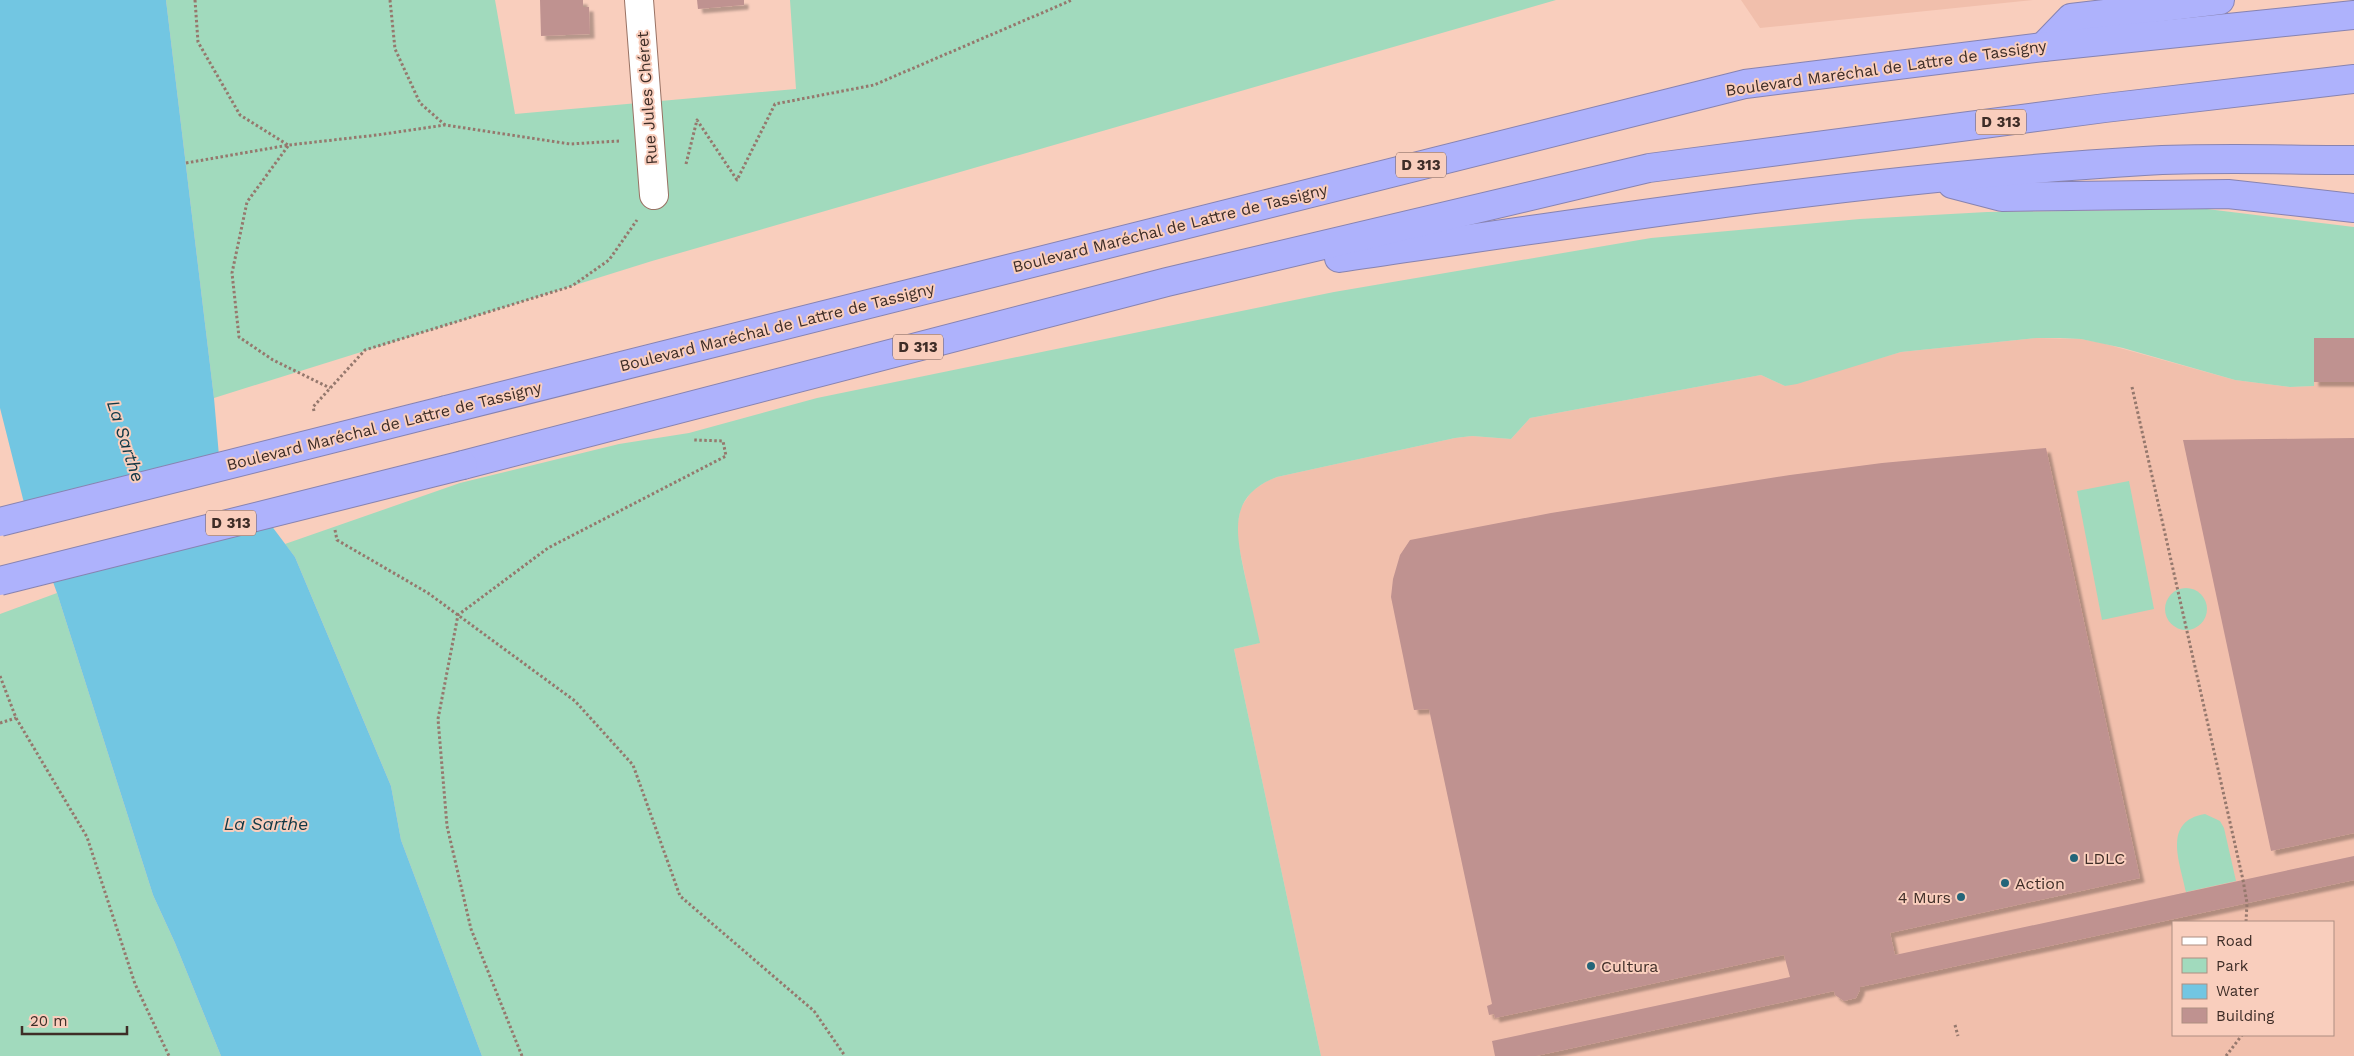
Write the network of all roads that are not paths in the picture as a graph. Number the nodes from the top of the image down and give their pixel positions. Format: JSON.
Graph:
{"nodes":[{"id":1,"x":639,"y":0,"type":"edge"},
{"id":2,"x":2220,"y":0,"type":"edge"},
{"id":3,"x":2354,"y":14,"type":"edge"},
{"id":4,"x":2043,"y":46,"type":"junction"},
{"id":5,"x":2354,"y":79,"type":"edge"},
{"id":6,"x":2354,"y":160,"type":"edge"},
{"id":7,"x":1932,"y":178,"type":"junction"},
{"id":8,"x":654,"y":195,"type":"road end"},
{"id":9,"x":2354,"y":208,"type":"edge"},
{"id":10,"x":1167,"y":282,"type":"junction"},
{"id":11,"x":0,"y":522,"type":"edge"},
{"id":12,"x":0,"y":581,"type":"edge"}],
"edges":[{"from":1,"to":8,"type":"street","name":"Rue Jules Chéret"},
{"from":2,"to":4,"type":"highway"},
{"from":3,"to":4,"type":"highway","name":"Boulevard Maréchal de Lattre de Tassigny","number":"D 313"},
{"from":4,"to":11,"type":"highway","name":"Boulevard Maréchal de Lattre de Tassigny","number":"D 313","bridge":true},
{"from":5,"to":10,"type":"highway","number":"D 313"},
{"from":6,"to":7,"type":"highway","number":"D 313"},
{"from":7,"to":9,"type":"highway","number":"D 313"},
{"from":7,"to":10,"type":"highway","number":"D 313"},
{"from":10,"to":12,"type":"highway","number":"D 313","bridge":true}]}
